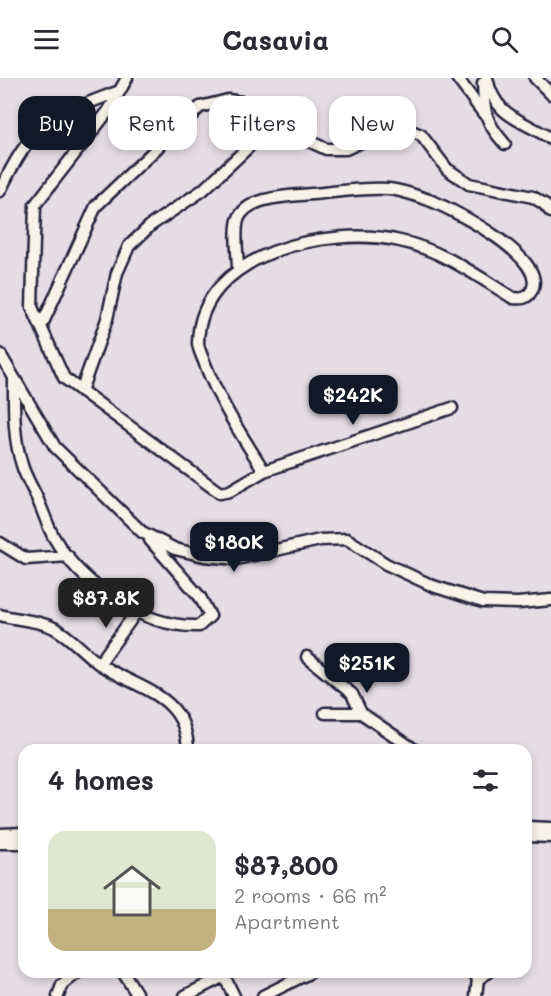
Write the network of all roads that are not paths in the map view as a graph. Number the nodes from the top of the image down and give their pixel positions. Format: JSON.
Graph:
{"nodes":[{"id":1,"x":127,"y":78,"type":"edge"},
{"id":2,"x":457,"y":78,"type":"edge"},
{"id":3,"x":485,"y":78,"type":"edge"},
{"id":4,"x":535,"y":78,"type":"edge"},
{"id":5,"x":120,"y":91,"type":"junction"},
{"id":6,"x":551,"y":94,"type":"edge"},
{"id":7,"x":209,"y":105,"type":"edge"},
{"id":8,"x":484,"y":114,"type":"junction"},
{"id":9,"x":551,"y":139,"type":"edge"},
{"id":10,"x":317,"y":144,"type":"edge"},
{"id":11,"x":505,"y":144,"type":"dead end"},
{"id":12,"x":245,"y":150,"type":"edge"},
{"id":13,"x":0,"y":191,"type":"edge"},
{"id":14,"x":551,"y":212,"type":"edge"},
{"id":15,"x":238,"y":270,"type":"junction"},
{"id":16,"x":41,"y":327,"type":"junction"},
{"id":17,"x":0,"y":354,"type":"edge"},
{"id":18,"x":14,"y":376,"type":"junction"},
{"id":19,"x":81,"y":391,"type":"junction"},
{"id":20,"x":452,"y":408,"type":"dead end"},
{"id":21,"x":264,"y":471,"type":"junction"},
{"id":22,"x":142,"y":532,"type":"junction"},
{"id":23,"x":0,"y":543,"type":"edge"},
{"id":24,"x":68,"y":556,"type":"junction"},
{"id":25,"x":551,"y":600,"type":"edge"},
{"id":26,"x":137,"y":611,"type":"junction"},
{"id":27,"x":0,"y":615,"type":"edge"},
{"id":28,"x":307,"y":657,"type":"dead end"},
{"id":29,"x":99,"y":664,"type":"junction"},
{"id":30,"x":325,"y":713,"type":"dead end"},
{"id":31,"x":361,"y":713,"type":"junction"},
{"id":32,"x":189,"y":744,"type":"edge"},
{"id":33,"x":406,"y":744,"type":"edge"},
{"id":34,"x":532,"y":827,"type":"edge"},
{"id":35,"x":551,"y":828,"type":"edge"},
{"id":36,"x":18,"y":833,"type":"edge"},
{"id":37,"x":0,"y":834,"type":"edge"},
{"id":38,"x":532,"y":836,"type":"edge"},
{"id":39,"x":551,"y":837,"type":"edge"},
{"id":40,"x":0,"y":843,"type":"edge"},
{"id":41,"x":18,"y":843,"type":"edge"},
{"id":42,"x":71,"y":978,"type":"edge"},
{"id":43,"x":127,"y":978,"type":"edge"},
{"id":44,"x":216,"y":978,"type":"edge"},
{"id":45,"x":225,"y":978,"type":"edge"},
{"id":46,"x":299,"y":978,"type":"edge"},
{"id":47,"x":475,"y":978,"type":"edge"},
{"id":48,"x":58,"y":996,"type":"edge"},
{"id":49,"x":138,"y":996,"type":"edge"},
{"id":50,"x":185,"y":996,"type":"edge"},
{"id":51,"x":234,"y":996,"type":"edge"},
{"id":52,"x":263,"y":996,"type":"edge"},
{"id":53,"x":476,"y":996,"type":"edge"}],
"edges":[{"from":1,"to":5,"type":"street"},
{"from":2,"to":8,"type":"street"},
{"from":3,"to":8,"type":"street"},
{"from":3,"to":9,"type":"street"},
{"from":4,"to":6,"type":"street"},
{"from":5,"to":13,"type":"street"},
{"from":5,"to":16,"type":"street"},
{"from":7,"to":16,"type":"street"},
{"from":8,"to":11,"type":"street"},
{"from":10,"to":14,"type":"street"},
{"from":12,"to":19,"type":"street"},
{"from":15,"to":15,"type":"street"},
{"from":15,"to":21,"type":"street"},
{"from":16,"to":19,"type":"street"},
{"from":17,"to":18,"type":"street"},
{"from":18,"to":22,"type":"street"},
{"from":18,"to":24,"type":"street"},
{"from":19,"to":21,"type":"street"},
{"from":20,"to":21,"type":"street"},
{"from":22,"to":25,"type":"street"},
{"from":22,"to":26,"type":"street"},
{"from":23,"to":24,"type":"street"},
{"from":24,"to":26,"type":"street"},
{"from":26,"to":29,"type":"street"},
{"from":27,"to":29,"type":"street"},
{"from":28,"to":31,"type":"street"},
{"from":29,"to":32,"type":"street"},
{"from":30,"to":31,"type":"street"},
{"from":31,"to":33,"type":"street"},
{"from":34,"to":35,"type":"street"},
{"from":36,"to":37,"type":"street"},
{"from":38,"to":39,"type":"street"},
{"from":40,"to":41,"type":"street"},
{"from":42,"to":48,"type":"street"},
{"from":43,"to":49,"type":"street"},
{"from":44,"to":50,"type":"street"},
{"from":45,"to":51,"type":"street"},
{"from":46,"to":52,"type":"street"},
{"from":47,"to":53,"type":"street"}]}
